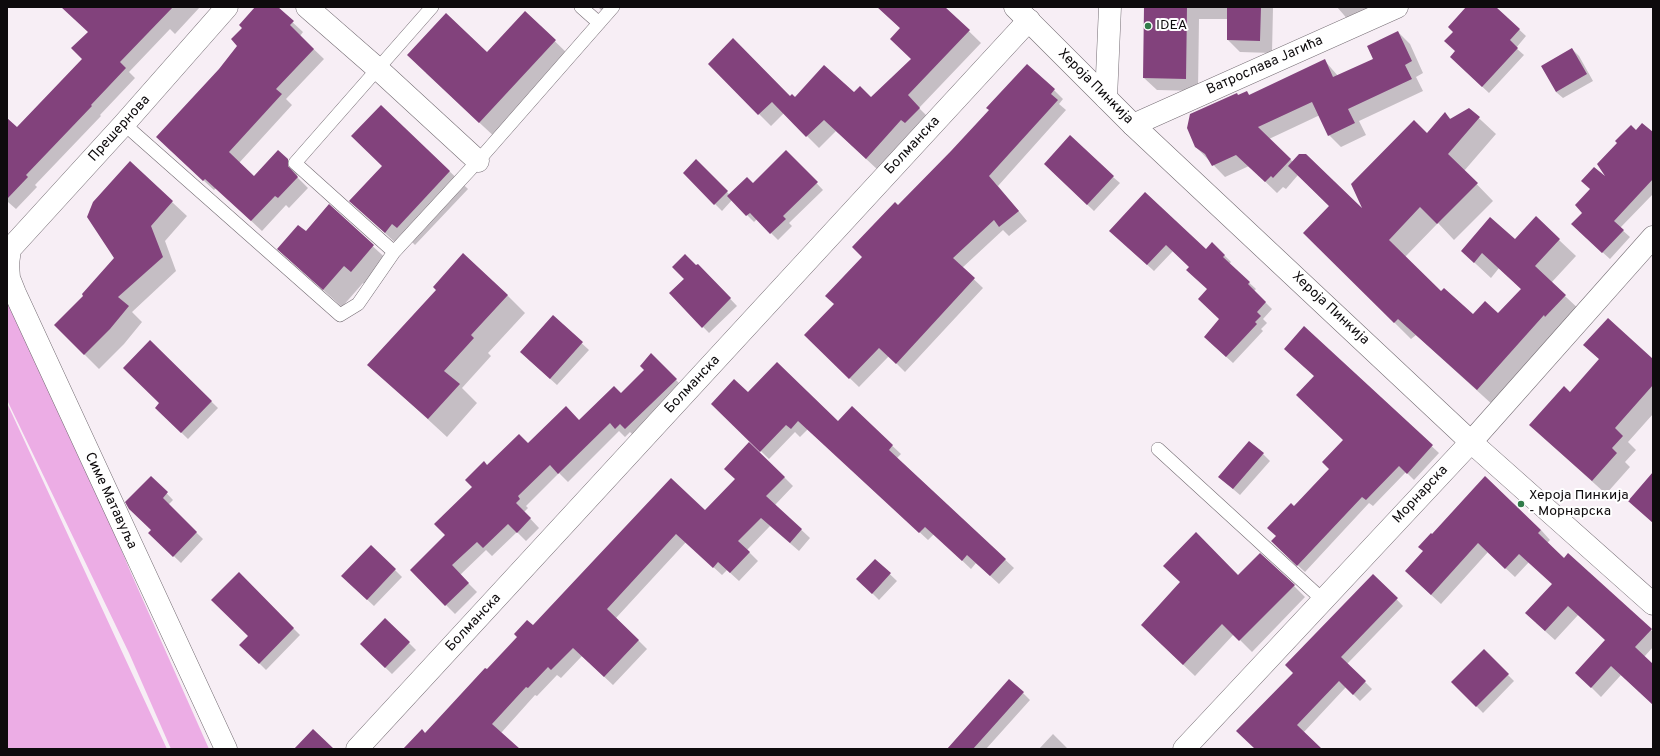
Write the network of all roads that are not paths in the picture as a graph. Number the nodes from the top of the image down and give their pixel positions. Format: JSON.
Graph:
{"nodes":[{"id":1,"x":227,"y":7,"type":"edge"},
{"id":2,"x":307,"y":7,"type":"edge"},
{"id":3,"x":581,"y":7,"type":"edge"},
{"id":4,"x":613,"y":7,"type":"edge"},
{"id":5,"x":1110,"y":7,"type":"edge"},
{"id":6,"x":1397,"y":7,"type":"edge"},
{"id":7,"x":430,"y":8,"type":"edge"},
{"id":8,"x":1022,"y":14,"type":"edge"},
{"id":9,"x":599,"y":23,"type":"junction"},
{"id":10,"x":378,"y":69,"type":"junction"},
{"id":11,"x":1106,"y":98,"type":"junction"},
{"id":12,"x":124,"y":124,"type":"junction"},
{"id":13,"x":1133,"y":125,"type":"junction"},
{"id":14,"x":478,"y":161,"type":"junction"},
{"id":15,"x":1653,"y":237,"type":"edge"},
{"id":16,"x":10,"y":249,"type":"joint"},
{"id":17,"x":394,"y":252,"type":"junction"},
{"id":18,"x":1471,"y":442,"type":"junction"},
{"id":19,"x":1158,"y":449,"type":"dead end"},
{"id":20,"x":1323,"y":600,"type":"junction"},
{"id":21,"x":1653,"y":604,"type":"edge"},
{"id":22,"x":226,"y":749,"type":"edge"},
{"id":23,"x":358,"y":749,"type":"edge"},
{"id":24,"x":1184,"y":749,"type":"edge"}],
"edges":[{"from":1,"to":12,"type":"street","name":"Прешернова"},
{"from":2,"to":10,"type":"street"},
{"from":3,"to":9,"type":"lane"},
{"from":4,"to":9,"type":"lane"},
{"from":5,"to":11,"type":"street"},
{"from":6,"to":13,"type":"street","name":"Ватрослава Јагића"},
{"from":7,"to":10,"type":"lane"},
{"from":8,"to":11,"type":"street","name":"Хероја Пинкија"},
{"from":8,"to":23,"type":"street","name":"Болманска"},
{"from":9,"to":14,"type":"lane"},
{"from":10,"to":14,"type":"street"},
{"from":10,"to":17,"type":"lane"},
{"from":11,"to":13,"type":"street","name":"Хероја Пинкија"},
{"from":12,"to":16,"type":"street","name":"Прешернова"},
{"from":12,"to":17,"type":"lane"},
{"from":13,"to":18,"type":"street","name":"Хероја Пинкија"},
{"from":14,"to":17,"type":"lane"},
{"from":15,"to":18,"type":"street","name":"Морнарска"},
{"from":16,"to":22,"type":"street","name":"Симе Матавуља"},
{"from":18,"to":20,"type":"street","name":"Морнарска"},
{"from":18,"to":21,"type":"street","name":"Хероја Пинкија"},
{"from":19,"to":20,"type":"lane"},
{"from":20,"to":24,"type":"street","name":"Морнарска"}]}
